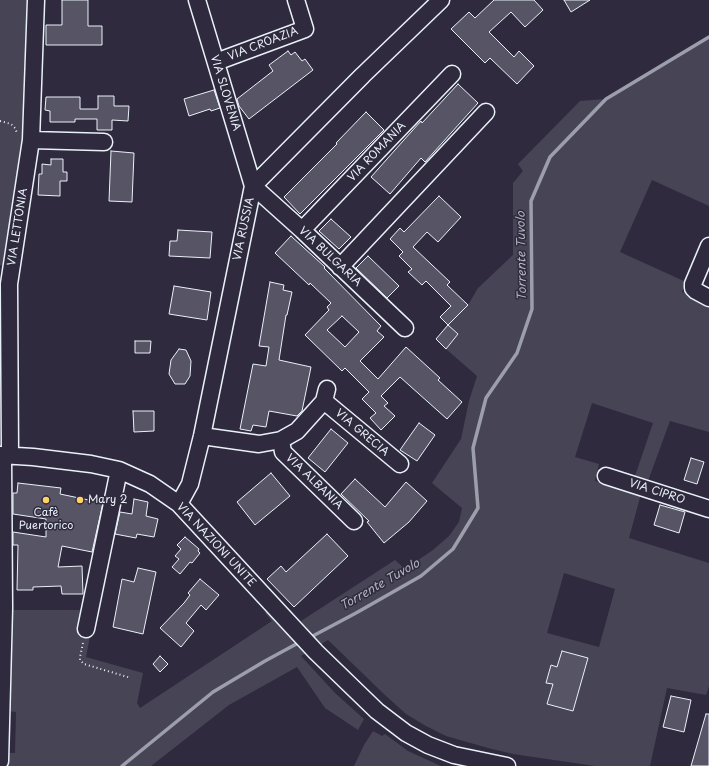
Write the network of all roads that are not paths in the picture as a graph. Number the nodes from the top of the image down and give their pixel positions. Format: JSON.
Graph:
{"nodes":[{"id":1,"x":36,"y":0,"type":"edge"},
{"id":2,"x":197,"y":0,"type":"edge"},
{"id":3,"x":296,"y":0,"type":"edge"},
{"id":4,"x":441,"y":0,"type":"edge"},
{"id":5,"x":216,"y":62,"type":"junction"},
{"id":6,"x":452,"y":74,"type":"dead end"},
{"id":7,"x":486,"y":112,"type":"dead end"},
{"id":8,"x":31,"y":140,"type":"junction"},
{"id":9,"x":104,"y":142,"type":"dead end"},
{"id":10,"x":253,"y":186,"type":"junction"},
{"id":11,"x":302,"y":230,"type":"junction"},
{"id":12,"x":709,"y":246,"type":"edge"},
{"id":13,"x":340,"y":267,"type":"junction"},
{"id":14,"x":4,"y":278,"type":"edge"},
{"id":15,"x":709,"y":298,"type":"edge"},
{"id":16,"x":405,"y":328,"type":"dead end"},
{"id":17,"x":202,"y":436,"type":"junction"},
{"id":18,"x":281,"y":440,"type":"junction"},
{"id":19,"x":4,"y":455,"type":"edge"},
{"id":20,"x":400,"y":464,"type":"dead end"},
{"id":21,"x":119,"y":470,"type":"junction"},
{"id":22,"x":606,"y":476,"type":"dead end"},
{"id":23,"x":179,"y":504,"type":"junction"},
{"id":24,"x":709,"y":509,"type":"edge"},
{"id":25,"x":354,"y":521,"type":"dead end"},
{"id":26,"x":86,"y":629,"type":"road end"},
{"id":27,"x":0,"y":760,"type":"edge"},
{"id":28,"x":507,"y":766,"type":"edge"}],
"edges":[{"from":1,"to":8,"type":"street","name":"VIA LETTONIA"},
{"from":2,"to":5,"type":"street","name":"VIA SLOVENIA"},
{"from":3,"to":5,"type":"street","name":"VIA CROAZIA"},
{"from":4,"to":10,"type":"street","name":"VIA RUSSIA"},
{"from":5,"to":10,"type":"street","name":"VIA SLOVENIA"},
{"from":6,"to":11,"type":"street","name":"VIA ROMANIA"},
{"from":7,"to":13,"type":"street"},
{"from":8,"to":9,"type":"street"},
{"from":8,"to":14,"type":"street","name":"VIA LETTONIA"},
{"from":10,"to":11,"type":"street","name":"VIA BULGARIA"},
{"from":10,"to":17,"type":"street","name":"VIA RUSSIA"},
{"from":11,"to":13,"type":"street","name":"VIA BULGARIA"},
{"from":12,"to":15,"type":"street"},
{"from":13,"to":16,"type":"street","name":"VIA BULGARIA"},
{"from":14,"to":19,"type":"street","name":"VIA LETTONIA"},
{"from":17,"to":18,"type":"street"},
{"from":17,"to":23,"type":"street","name":"VIA RUSSIA"},
{"from":18,"to":20,"type":"street","name":"VIA GRECIA"},
{"from":18,"to":25,"type":"street","name":"VIA ALBANIA"},
{"from":19,"to":21,"type":"street","name":"VIA NAZIONI UNITE"},
{"from":19,"to":27,"type":"street","name":"VIA LETTONIA"},
{"from":21,"to":23,"type":"street","name":"VIA NAZIONI UNITE"},
{"from":21,"to":26,"type":"street"},
{"from":22,"to":24,"type":"street","name":"VIA CIPRO"},
{"from":23,"to":28,"type":"street","name":"VIA NAZIONI UNITE"}]}
